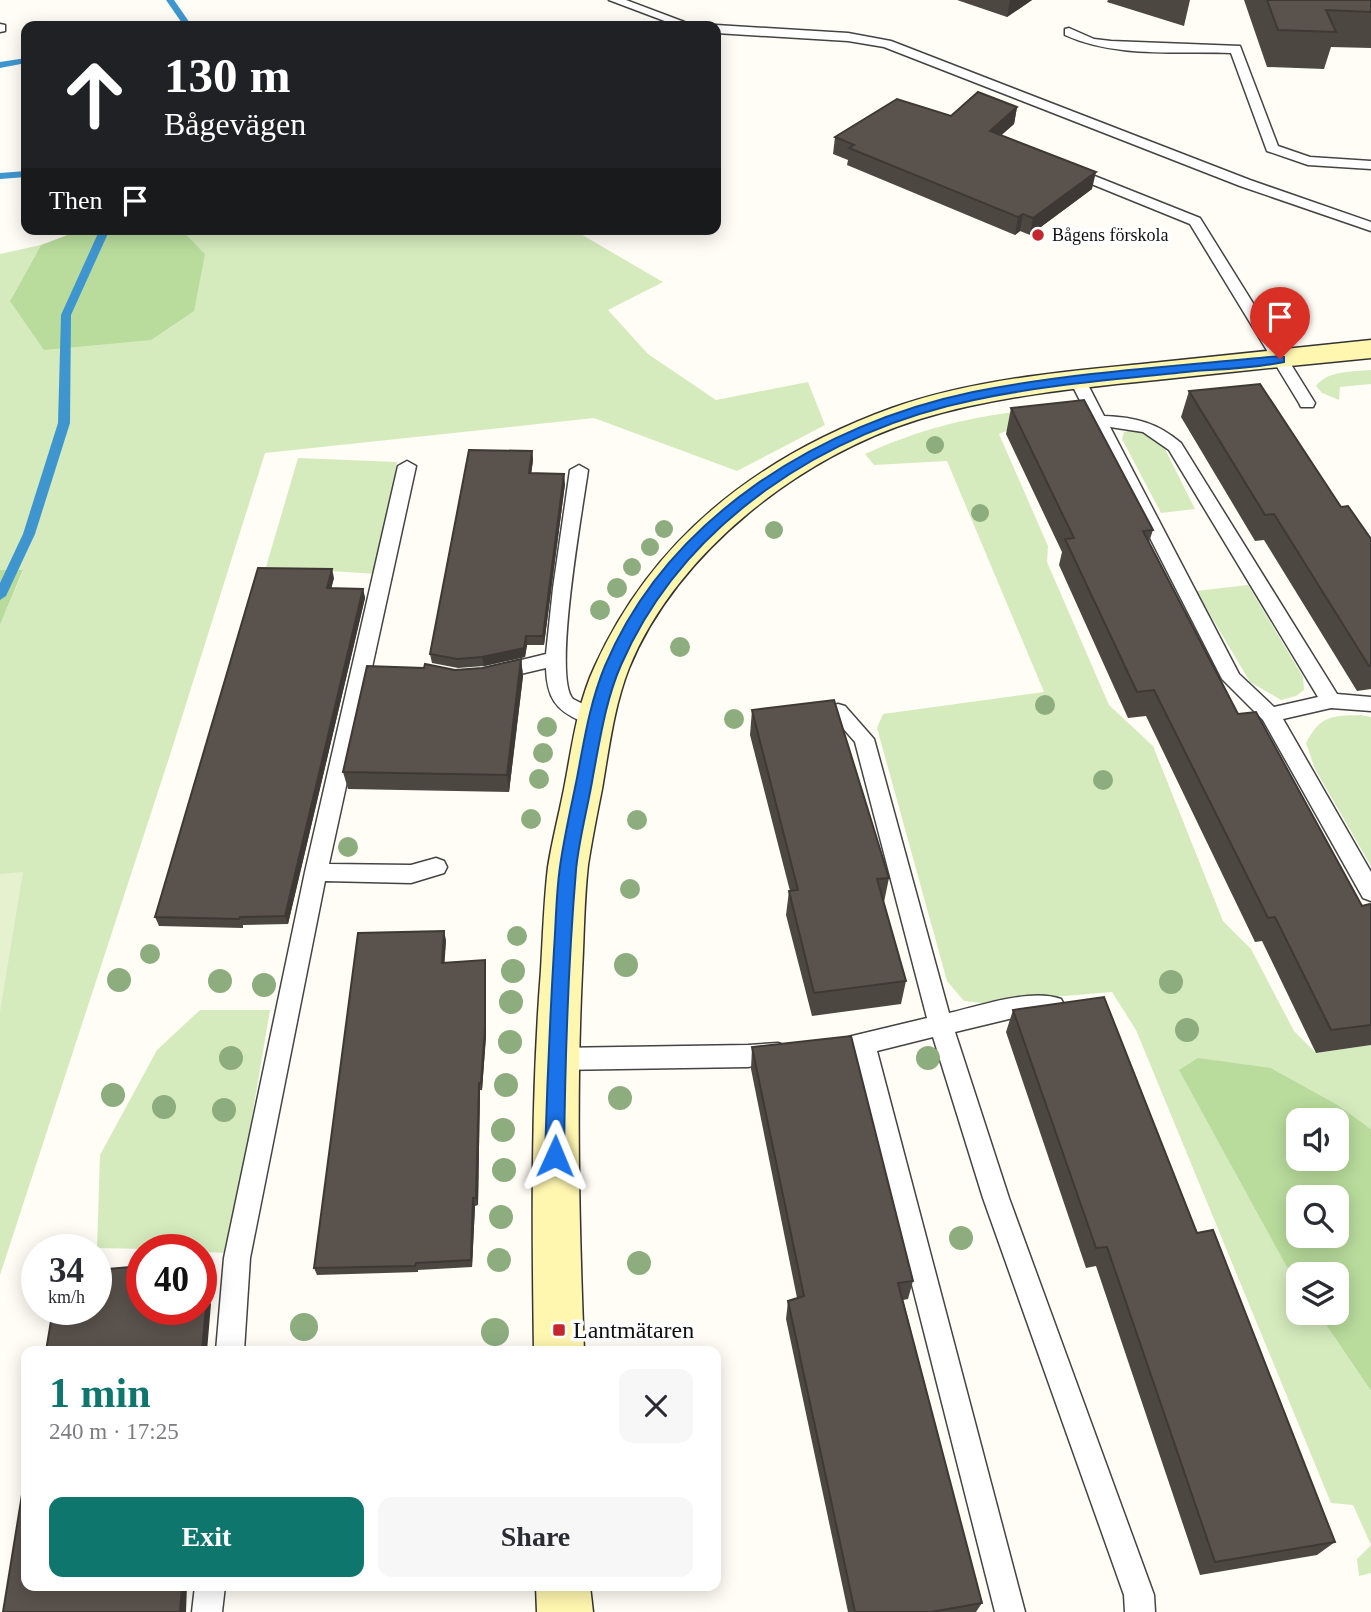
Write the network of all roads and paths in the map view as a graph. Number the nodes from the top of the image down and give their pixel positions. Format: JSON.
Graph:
{"nodes":[{"id":1,"x":615,"y":0,"type":"edge"},
{"id":2,"x":675,"y":21,"type":"edge"},
{"id":3,"x":721,"y":29,"type":"edge"},
{"id":4,"x":1069,"y":32,"type":"dead end"},
{"id":5,"x":1371,"y":165,"type":"edge"},
{"id":6,"x":1058,"y":166,"type":"edge"},
{"id":7,"x":1371,"y":227,"type":"edge"},
{"id":8,"x":1371,"y":349,"type":"edge"},
{"id":9,"x":1280,"y":359,"type":"junction"},
{"id":10,"x":1077,"y":379,"type":"junction"},
{"id":11,"x":1307,"y":403,"type":"dead end"},
{"id":12,"x":1099,"y":421,"type":"junction"},
{"id":13,"x":407,"y":466,"type":"dead end"},
{"id":14,"x":579,"y":470,"type":"dead end"},
{"id":15,"x":557,"y":659,"type":"junction"},
{"id":16,"x":361,"y":668,"type":"junction"},
{"id":17,"x":387,"y":670,"type":"edge"},
{"id":18,"x":471,"y":677,"type":"edge"},
{"id":19,"x":1331,"y":701,"type":"junction"},
{"id":20,"x":1371,"y":704,"type":"edge"},
{"id":21,"x":838,"y":711,"type":"edge"},
{"id":22,"x":1270,"y":715,"type":"junction"},
{"id":23,"x":596,"y":719,"type":"junction"},
{"id":24,"x":436,"y":867,"type":"dead end"},
{"id":25,"x":316,"y":872,"type":"junction"},
{"id":26,"x":1371,"y":892,"type":"edge"},
{"id":27,"x":1071,"y":1005,"type":"edge"},
{"id":28,"x":941,"y":1026,"type":"junction"},
{"id":29,"x":863,"y":1044,"type":"junction"},
{"id":30,"x":825,"y":1048,"type":"edge"},
{"id":31,"x":799,"y":1051,"type":"edge"},
{"id":32,"x":556,"y":1059,"type":"junction"},
{"id":33,"x":230,"y":1346,"type":"edge"},
{"id":34,"x":559,"y":1346,"type":"edge"},
{"id":35,"x":209,"y":1591,"type":"edge"},
{"id":36,"x":563,"y":1591,"type":"edge"},
{"id":37,"x":207,"y":1612,"type":"edge"},
{"id":38,"x":565,"y":1612,"type":"edge"},
{"id":39,"x":1010,"y":1612,"type":"edge"},
{"id":40,"x":1140,"y":1612,"type":"edge"}],
"edges":[{"from":1,"to":2,"type":"lane"},
{"from":3,"to":7,"type":"lane"},
{"from":4,"to":5,"type":"lane"},
{"from":6,"to":9,"type":"lane"},
{"from":8,"to":9,"type":"street"},
{"from":9,"to":10,"type":"street"},
{"from":9,"to":11,"type":"lane"},
{"from":10,"to":12,"type":"lane"},
{"from":10,"to":23,"type":"street"},
{"from":12,"to":19,"type":"lane"},
{"from":12,"to":22,"type":"lane"},
{"from":13,"to":16,"type":"lane"},
{"from":14,"to":15,"type":"lane"},
{"from":15,"to":18,"type":"lane"},
{"from":15,"to":23,"type":"lane"},
{"from":16,"to":17,"type":"lane"},
{"from":16,"to":25,"type":"lane"},
{"from":19,"to":20,"type":"lane"},
{"from":19,"to":22,"type":"lane"},
{"from":21,"to":28,"type":"lane"},
{"from":22,"to":26,"type":"lane"},
{"from":23,"to":32,"type":"street"},
{"from":24,"to":25,"type":"lane"},
{"from":25,"to":33,"type":"lane"},
{"from":27,"to":28,"type":"lane"},
{"from":28,"to":29,"type":"lane"},
{"from":28,"to":40,"type":"lane"},
{"from":29,"to":30,"type":"lane"},
{"from":29,"to":39,"type":"lane"},
{"from":31,"to":32,"type":"lane"},
{"from":32,"to":34,"type":"street"},
{"from":35,"to":37,"type":"lane"},
{"from":36,"to":38,"type":"street"}]}
